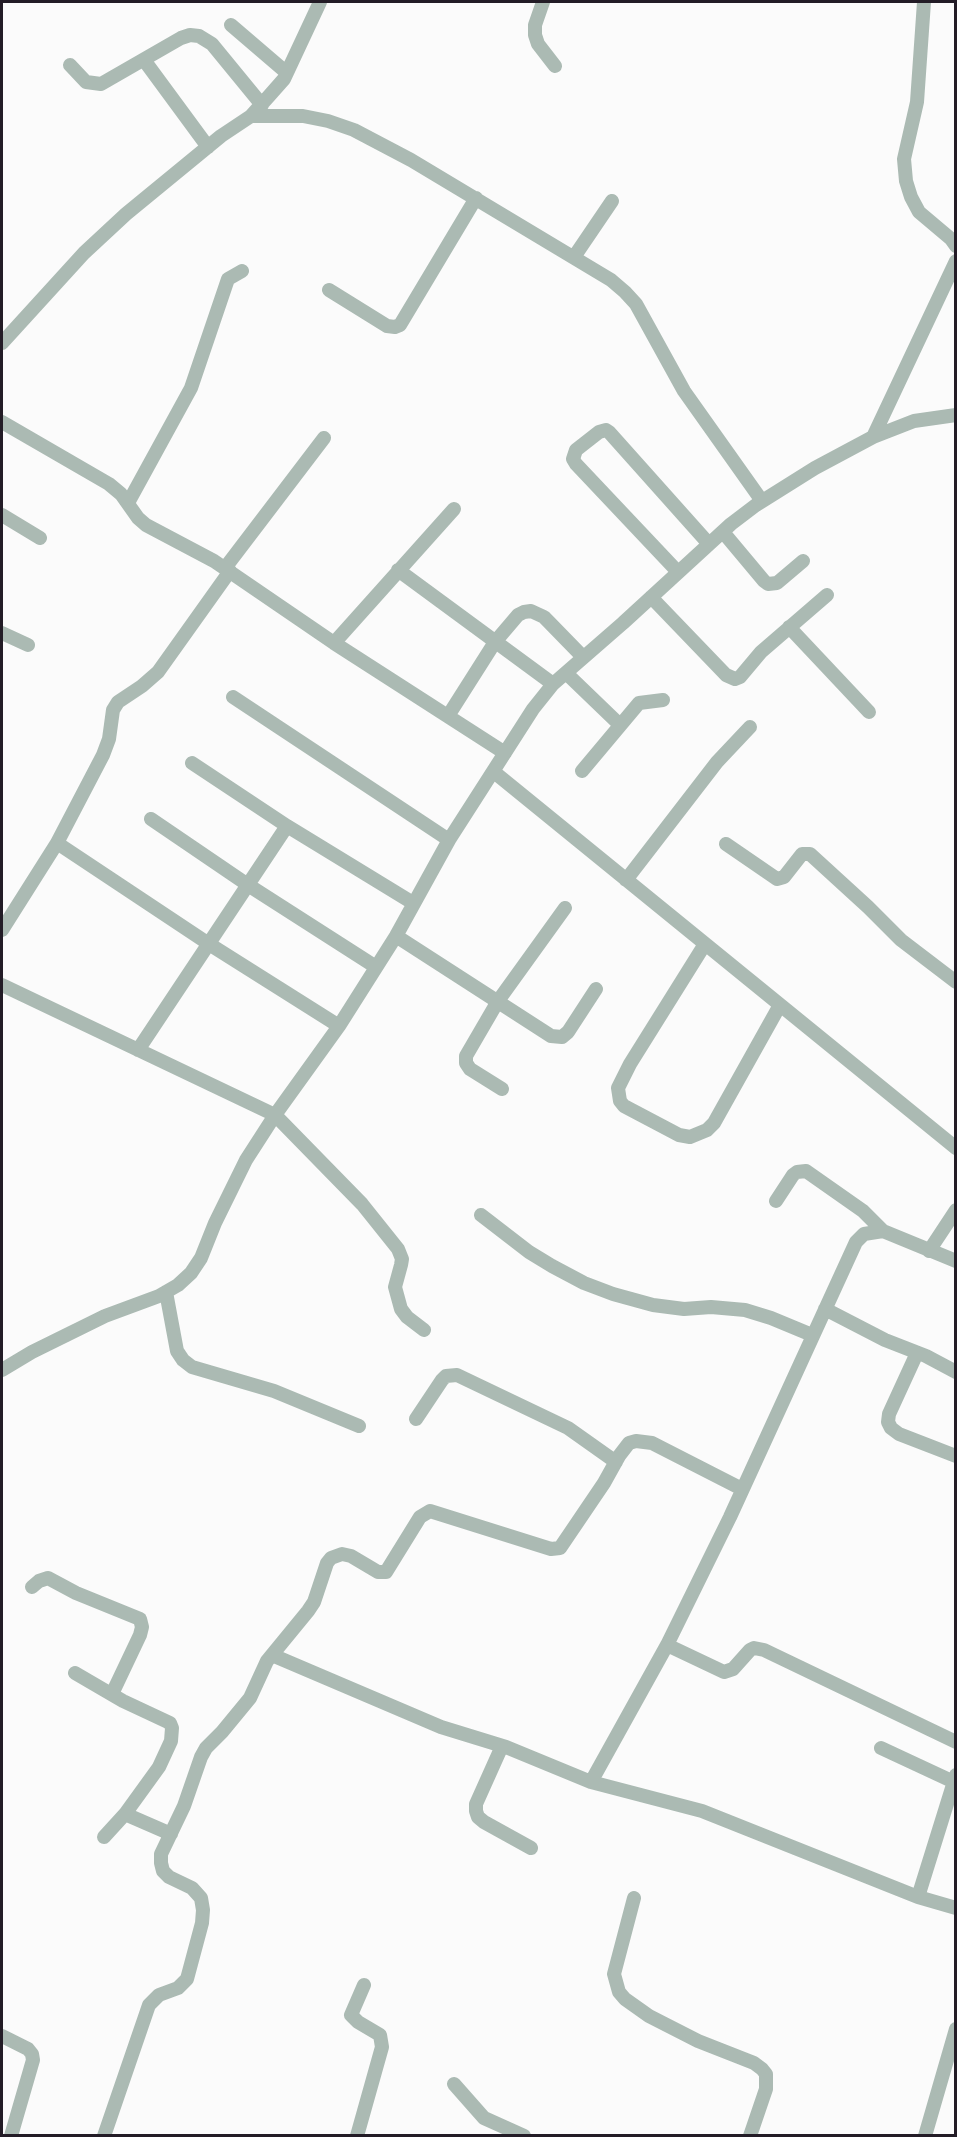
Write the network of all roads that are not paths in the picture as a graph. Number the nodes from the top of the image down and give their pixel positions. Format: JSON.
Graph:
{"nodes":[{"id":1,"x":320,"y":2,"type":"edge"},
{"id":2,"x":543,"y":2,"type":"edge"},
{"id":3,"x":924,"y":2,"type":"edge"},
{"id":4,"x":231,"y":25,"type":"dead end"},
{"id":5,"x":144,"y":60,"type":"junction"},
{"id":6,"x":70,"y":65,"type":"dead end"},
{"id":7,"x":555,"y":66,"type":"dead end"},
{"id":8,"x":287,"y":73,"type":"junction"},
{"id":9,"x":262,"y":105,"type":"junction"},
{"id":10,"x":251,"y":116,"type":"junction"},
{"id":11,"x":208,"y":147,"type":"junction"},
{"id":12,"x":476,"y":198,"type":"junction"},
{"id":13,"x":612,"y":201,"type":"dead end"},
{"id":14,"x":956,"y":246,"type":"edge"},
{"id":15,"x":574,"y":257,"type":"junction"},
{"id":16,"x":956,"y":261,"type":"edge"},
{"id":17,"x":242,"y":271,"type":"dead end"},
{"id":18,"x":329,"y":290,"type":"dead end"},
{"id":19,"x":2,"y":343,"type":"edge"},
{"id":20,"x":956,"y":415,"type":"edge"},
{"id":21,"x":2,"y":422,"type":"edge"},
{"id":22,"x":873,"y":437,"type":"junction"},
{"id":23,"x":324,"y":438,"type":"dead end"},
{"id":24,"x":762,"y":501,"type":"junction"},
{"id":25,"x":128,"y":503,"type":"junction"},
{"id":26,"x":454,"y":509,"type":"dead end"},
{"id":27,"x":2,"y":516,"type":"edge"},
{"id":28,"x":723,"y":532,"type":"junction"},
{"id":29,"x":40,"y":538,"type":"dead end"},
{"id":30,"x":709,"y":544,"type":"junction"},
{"id":31,"x":803,"y":561,"type":"dead end"},
{"id":32,"x":227,"y":569,"type":"junction"},
{"id":33,"x":398,"y":570,"type":"junction"},
{"id":34,"x":678,"y":572,"type":"junction"},
{"id":35,"x":827,"y":595,"type":"dead end"},
{"id":36,"x":651,"y":597,"type":"junction"},
{"id":37,"x":789,"y":627,"type":"junction"},
{"id":38,"x":2,"y":633,"type":"edge"},
{"id":39,"x":495,"y":642,"type":"junction"},
{"id":40,"x":334,"y":643,"type":"junction"},
{"id":41,"x":28,"y":645,"type":"dead end"},
{"id":42,"x":583,"y":657,"type":"junction"},
{"id":43,"x":566,"y":673,"type":"junction"},
{"id":44,"x":552,"y":684,"type":"junction"},
{"id":45,"x":233,"y":697,"type":"dead end"},
{"id":46,"x":663,"y":700,"type":"dead end"},
{"id":47,"x":869,"y":712,"type":"dead end"},
{"id":48,"x":448,"y":716,"type":"junction"},
{"id":49,"x":620,"y":725,"type":"junction"},
{"id":50,"x":750,"y":727,"type":"dead end"},
{"id":51,"x":505,"y":753,"type":"junction"},
{"id":52,"x":192,"y":763,"type":"dead end"},
{"id":53,"x":582,"y":771,"type":"dead end"},
{"id":54,"x":494,"y":772,"type":"junction"},
{"id":55,"x":151,"y":819,"type":"dead end"},
{"id":56,"x":287,"y":826,"type":"junction"},
{"id":57,"x":449,"y":840,"type":"junction"},
{"id":58,"x":57,"y":843,"type":"junction"},
{"id":59,"x":726,"y":844,"type":"dead end"},
{"id":60,"x":626,"y":879,"type":"junction"},
{"id":61,"x":248,"y":885,"type":"junction"},
{"id":62,"x":414,"y":903,"type":"junction"},
{"id":63,"x":565,"y":908,"type":"dead end"},
{"id":64,"x":2,"y":930,"type":"edge"},
{"id":65,"x":396,"y":936,"type":"junction"},
{"id":66,"x":209,"y":944,"type":"junction"},
{"id":67,"x":705,"y":944,"type":"junction"},
{"id":68,"x":376,"y":967,"type":"junction"},
{"id":69,"x":956,"y":982,"type":"edge"},
{"id":70,"x":2,"y":985,"type":"edge"},
{"id":71,"x":596,"y":989,"type":"dead end"},
{"id":72,"x":498,"y":1001,"type":"junction"},
{"id":73,"x":780,"y":1005,"type":"junction"},
{"id":74,"x":339,"y":1026,"type":"junction"},
{"id":75,"x":138,"y":1050,"type":"junction"},
{"id":76,"x":502,"y":1089,"type":"dead end"},
{"id":77,"x":275,"y":1115,"type":"junction"},
{"id":78,"x":956,"y":1148,"type":"edge"},
{"id":79,"x":776,"y":1201,"type":"dead end"},
{"id":80,"x":956,"y":1210,"type":"edge"},
{"id":81,"x":481,"y":1215,"type":"dead end"},
{"id":82,"x":883,"y":1231,"type":"junction"},
{"id":83,"x":930,"y":1251,"type":"junction"},
{"id":84,"x":956,"y":1261,"type":"edge"},
{"id":85,"x":166,"y":1292,"type":"junction"},
{"id":86,"x":825,"y":1309,"type":"junction"},
{"id":87,"x":424,"y":1330,"type":"dead end"},
{"id":88,"x":812,"y":1335,"type":"junction"},
{"id":89,"x":917,"y":1353,"type":"junction"},
{"id":90,"x":2,"y":1370,"type":"edge"},
{"id":91,"x":956,"y":1372,"type":"edge"},
{"id":92,"x":417,"y":1419,"type":"dead end"},
{"id":93,"x":359,"y":1426,"type":"dead end"},
{"id":94,"x":956,"y":1456,"type":"edge"},
{"id":95,"x":616,"y":1462,"type":"junction"},
{"id":96,"x":742,"y":1489,"type":"junction"},
{"id":97,"x":32,"y":1587,"type":"dead end"},
{"id":98,"x":667,"y":1645,"type":"junction"},
{"id":99,"x":272,"y":1655,"type":"junction"},
{"id":100,"x":75,"y":1673,"type":"dead end"},
{"id":101,"x":112,"y":1694,"type":"junction"},
{"id":102,"x":956,"y":1742,"type":"edge"},
{"id":103,"x":502,"y":1746,"type":"junction"},
{"id":104,"x":881,"y":1748,"type":"dead end"},
{"id":105,"x":955,"y":1778,"type":"edge"},
{"id":106,"x":591,"y":1782,"type":"junction"},
{"id":107,"x":125,"y":1814,"type":"junction"},
{"id":108,"x":171,"y":1834,"type":"junction"},
{"id":109,"x":104,"y":1837,"type":"dead end"},
{"id":110,"x":531,"y":1848,"type":"dead end"},
{"id":111,"x":918,"y":1896,"type":"junction"},
{"id":112,"x":634,"y":1898,"type":"dead end"},
{"id":113,"x":956,"y":1908,"type":"edge"},
{"id":114,"x":364,"y":1985,"type":"dead end"},
{"id":115,"x":956,"y":2029,"type":"edge"},
{"id":116,"x":2,"y":2036,"type":"edge"},
{"id":117,"x":454,"y":2084,"type":"dead end"},
{"id":118,"x":11,"y":2136,"type":"edge"},
{"id":119,"x":104,"y":2136,"type":"edge"},
{"id":120,"x":357,"y":2136,"type":"edge"},
{"id":121,"x":524,"y":2136,"type":"edge"},
{"id":122,"x":750,"y":2136,"type":"edge"},
{"id":123,"x":926,"y":2136,"type":"edge"}],
"edges":[{"from":1,"to":8,"type":"street"},
{"from":2,"to":7,"type":"street"},
{"from":3,"to":14,"type":"street"},
{"from":4,"to":8,"type":"street"},
{"from":5,"to":6,"type":"street"},
{"from":5,"to":9,"type":"street"},
{"from":5,"to":11,"type":"street"},
{"from":8,"to":9,"type":"street"},
{"from":9,"to":10,"type":"street"},
{"from":10,"to":11,"type":"street"},
{"from":10,"to":12,"type":"street"},
{"from":11,"to":19,"type":"street"},
{"from":12,"to":15,"type":"street"},
{"from":12,"to":18,"type":"street"},
{"from":13,"to":15,"type":"street"},
{"from":15,"to":24,"type":"street"},
{"from":16,"to":22,"type":"street"},
{"from":17,"to":25,"type":"street"},
{"from":20,"to":22,"type":"street"},
{"from":21,"to":25,"type":"street"},
{"from":22,"to":24,"type":"street"},
{"from":23,"to":32,"type":"street"},
{"from":24,"to":28,"type":"street"},
{"from":25,"to":32,"type":"street"},
{"from":26,"to":33,"type":"street"},
{"from":27,"to":29,"type":"street"},
{"from":28,"to":30,"type":"street"},
{"from":28,"to":31,"type":"street"},
{"from":30,"to":34,"type":"street"},
{"from":30,"to":34,"type":"street"},
{"from":32,"to":40,"type":"street"},
{"from":32,"to":58,"type":"street"},
{"from":33,"to":39,"type":"street"},
{"from":33,"to":40,"type":"street"},
{"from":34,"to":36,"type":"street"},
{"from":35,"to":37,"type":"street"},
{"from":36,"to":37,"type":"street"},
{"from":36,"to":42,"type":"street"},
{"from":37,"to":47,"type":"street"},
{"from":38,"to":41,"type":"street"},
{"from":39,"to":42,"type":"street"},
{"from":39,"to":44,"type":"street"},
{"from":39,"to":48,"type":"street"},
{"from":40,"to":48,"type":"street"},
{"from":42,"to":43,"type":"street"},
{"from":43,"to":44,"type":"street"},
{"from":43,"to":49,"type":"street"},
{"from":44,"to":51,"type":"street"},
{"from":45,"to":57,"type":"street"},
{"from":46,"to":49,"type":"street"},
{"from":48,"to":51,"type":"street"},
{"from":49,"to":53,"type":"street"},
{"from":50,"to":60,"type":"street"},
{"from":51,"to":54,"type":"street"},
{"from":52,"to":56,"type":"street"},
{"from":54,"to":57,"type":"street"},
{"from":54,"to":60,"type":"street"},
{"from":55,"to":61,"type":"street"},
{"from":56,"to":61,"type":"street"},
{"from":56,"to":62,"type":"street"},
{"from":57,"to":62,"type":"street"},
{"from":58,"to":64,"type":"street"},
{"from":58,"to":66,"type":"street"},
{"from":59,"to":69,"type":"street"},
{"from":60,"to":67,"type":"street"},
{"from":61,"to":66,"type":"street"},
{"from":61,"to":68,"type":"street"},
{"from":62,"to":65,"type":"street"},
{"from":63,"to":72,"type":"street"},
{"from":65,"to":68,"type":"street"},
{"from":65,"to":72,"type":"street"},
{"from":66,"to":74,"type":"street"},
{"from":66,"to":75,"type":"street"},
{"from":67,"to":73,"type":"street"},
{"from":67,"to":73,"type":"street"},
{"from":68,"to":74,"type":"street"},
{"from":70,"to":75,"type":"street"},
{"from":71,"to":72,"type":"street"},
{"from":72,"to":76,"type":"street"},
{"from":73,"to":78,"type":"street"},
{"from":74,"to":77,"type":"street"},
{"from":75,"to":77,"type":"street"},
{"from":77,"to":85,"type":"street"},
{"from":77,"to":87,"type":"street"},
{"from":79,"to":82,"type":"street"},
{"from":80,"to":83,"type":"street"},
{"from":81,"to":88,"type":"street"},
{"from":82,"to":83,"type":"street"},
{"from":82,"to":86,"type":"street"},
{"from":83,"to":84,"type":"street"},
{"from":85,"to":90,"type":"street"},
{"from":85,"to":93,"type":"street"},
{"from":86,"to":88,"type":"street"},
{"from":86,"to":89,"type":"street"},
{"from":88,"to":96,"type":"street"},
{"from":89,"to":91,"type":"street"},
{"from":89,"to":94,"type":"street"},
{"from":92,"to":95,"type":"street"},
{"from":95,"to":96,"type":"street"},
{"from":95,"to":99,"type":"street"},
{"from":96,"to":98,"type":"street"},
{"from":97,"to":101,"type":"street"},
{"from":98,"to":102,"type":"street"},
{"from":98,"to":106,"type":"street"},
{"from":99,"to":103,"type":"street"},
{"from":99,"to":108,"type":"street"},
{"from":100,"to":101,"type":"street"},
{"from":101,"to":107,"type":"street"},
{"from":103,"to":106,"type":"street"},
{"from":103,"to":110,"type":"street"},
{"from":104,"to":105,"type":"street"},
{"from":105,"to":111,"type":"street"},
{"from":106,"to":111,"type":"street"},
{"from":107,"to":108,"type":"street"},
{"from":107,"to":109,"type":"street"},
{"from":108,"to":119,"type":"street"},
{"from":111,"to":113,"type":"street"},
{"from":112,"to":122,"type":"street"},
{"from":114,"to":120,"type":"street"},
{"from":115,"to":123,"type":"street"},
{"from":116,"to":118,"type":"street"},
{"from":117,"to":121,"type":"street"}]}
